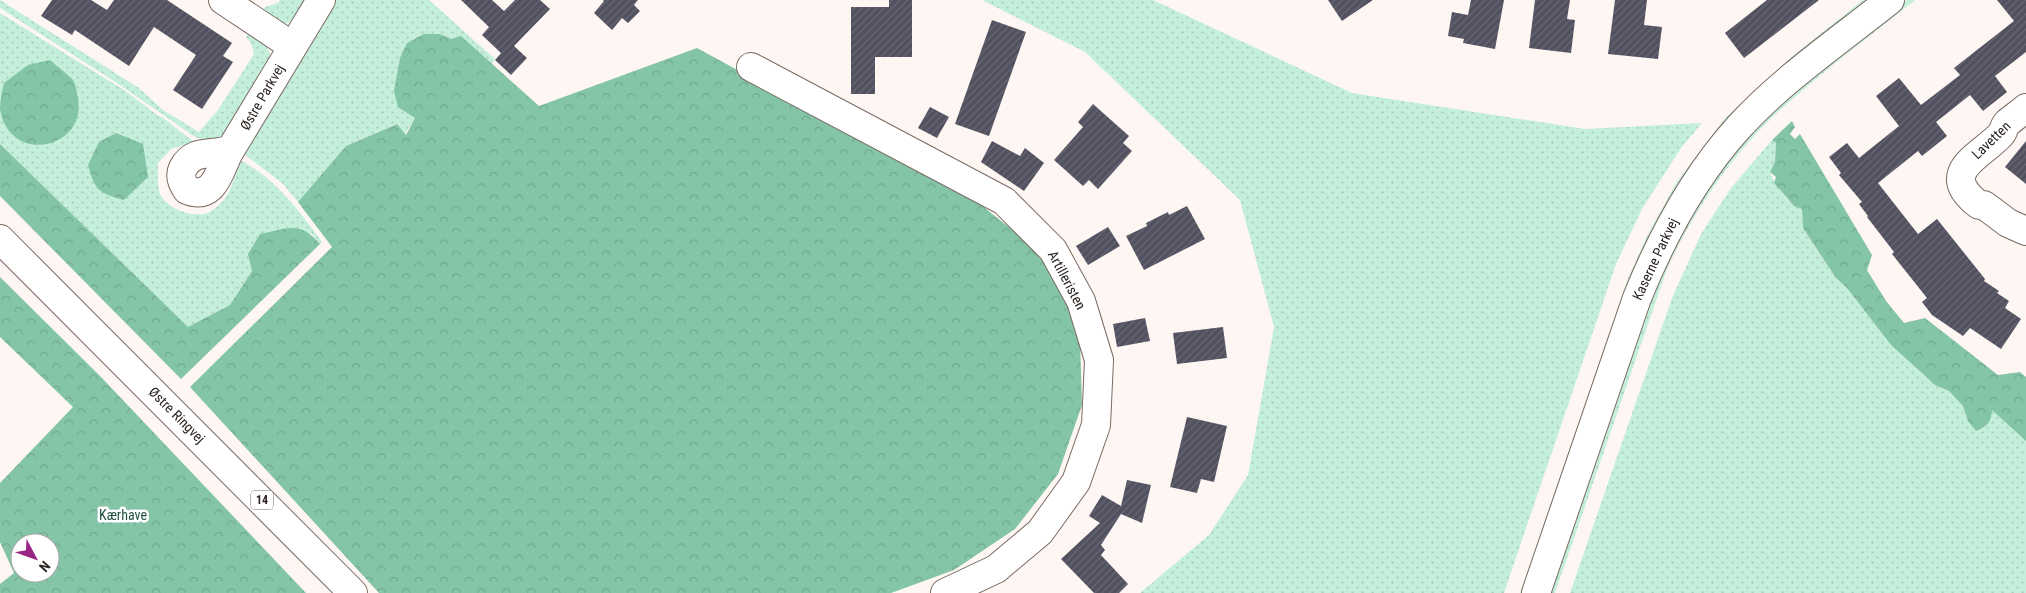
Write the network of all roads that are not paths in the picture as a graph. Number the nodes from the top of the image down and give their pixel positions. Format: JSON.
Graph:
{"nodes":[{"id":1,"x":223,"y":0,"type":"edge"},
{"id":2,"x":321,"y":0,"type":"edge"},
{"id":3,"x":1890,"y":0,"type":"edge"},
{"id":4,"x":292,"y":46,"type":"junction"},
{"id":5,"x":751,"y":67,"type":"dead end"},
{"id":6,"x":2026,"y":108,"type":"edge"},
{"id":7,"x":231,"y":149,"type":"dead end"},
{"id":8,"x":2026,"y":232,"type":"edge"},
{"id":9,"x":0,"y":239,"type":"edge"},
{"id":10,"x":353,"y":593,"type":"edge"},
{"id":11,"x":945,"y":593,"type":"edge"},
{"id":12,"x":1536,"y":593,"type":"edge"}],
"edges":[{"from":1,"to":4,"type":"street"},
{"from":2,"to":4,"type":"street","name":"Østre Parkvej"},
{"from":3,"to":12,"type":"street","name":"Kaserne Parkvej"},
{"from":4,"to":7,"type":"street","name":"Østre Parkvej"},
{"from":5,"to":11,"type":"street","name":"Artilleristen"},
{"from":6,"to":8,"type":"street","name":"Lavetten"},
{"from":9,"to":10,"type":"street","name":"Østre Ringvej","number":"14"}]}
